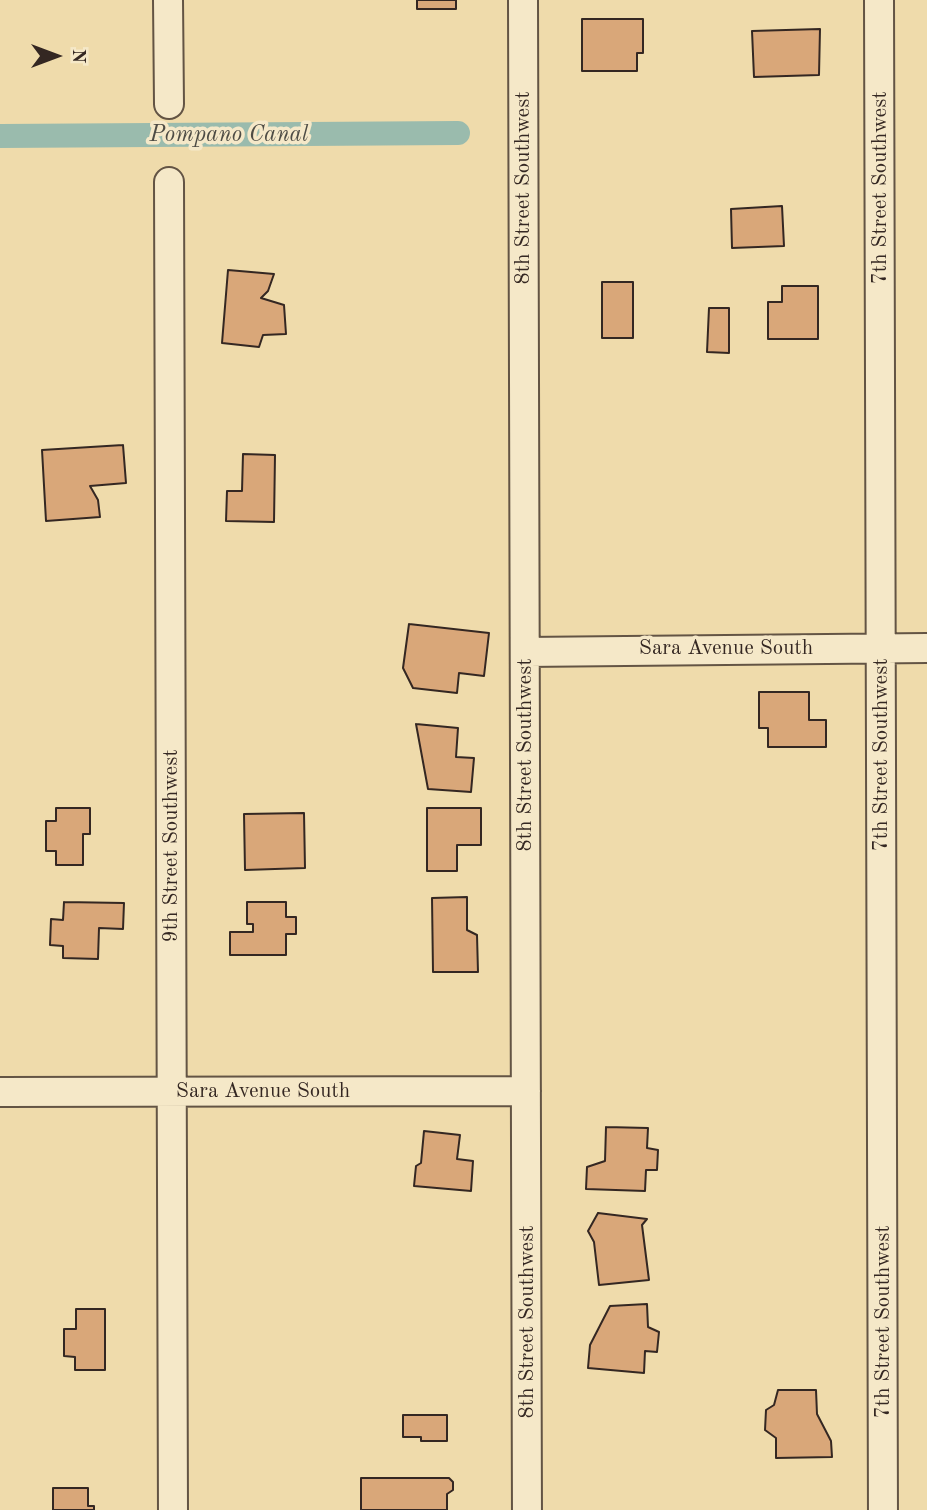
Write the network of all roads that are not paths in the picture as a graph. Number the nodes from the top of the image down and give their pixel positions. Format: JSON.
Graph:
{"nodes":[{"id":1,"x":168,"y":0,"type":"edge"},
{"id":2,"x":523,"y":0,"type":"edge"},
{"id":3,"x":879,"y":0,"type":"edge"},
{"id":4,"x":169,"y":104,"type":"dead end"},
{"id":5,"x":169,"y":182,"type":"dead end"},
{"id":6,"x":881,"y":647,"type":"junction"},
{"id":7,"x":927,"y":648,"type":"edge"},
{"id":8,"x":525,"y":652,"type":"junction"},
{"id":9,"x":171,"y":1091,"type":"junction"},
{"id":10,"x":526,"y":1091,"type":"junction"},
{"id":11,"x":0,"y":1092,"type":"edge"},
{"id":12,"x":173,"y":1510,"type":"edge"},
{"id":13,"x":527,"y":1510,"type":"edge"},
{"id":14,"x":883,"y":1510,"type":"edge"}],
"edges":[{"from":1,"to":4,"type":"street"},
{"from":2,"to":8,"type":"street","name":"8th Street Southwest"},
{"from":3,"to":6,"type":"street","name":"7th Street Southwest"},
{"from":5,"to":9,"type":"street","name":"9th Street Southwest"},
{"from":6,"to":7,"type":"street","name":"Sara Avenue South"},
{"from":6,"to":8,"type":"street","name":"Sara Avenue South"},
{"from":6,"to":14,"type":"street","name":"7th Street Southwest"},
{"from":8,"to":10,"type":"street","name":"8th Street Southwest"},
{"from":9,"to":10,"type":"street","name":"Sara Avenue South"},
{"from":9,"to":11,"type":"street","name":"Sara Avenue South"},
{"from":9,"to":12,"type":"street","name":"9th Street Southwest"},
{"from":10,"to":13,"type":"street","name":"8th Street Southwest"}]}
